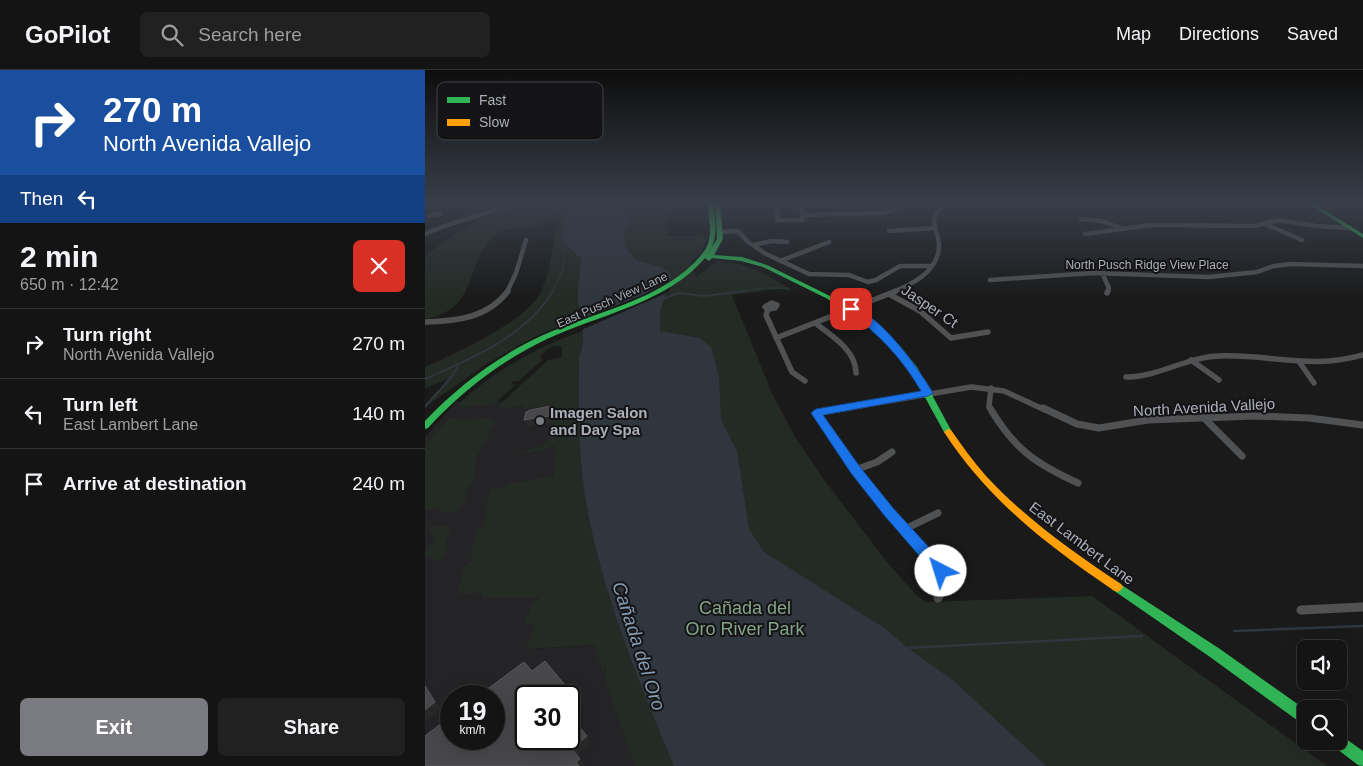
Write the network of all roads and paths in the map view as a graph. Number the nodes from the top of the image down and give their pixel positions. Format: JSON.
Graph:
{"nodes":[{"id":1,"x":713,"y":234,"type":"edge"},
{"id":2,"x":717,"y":234,"type":"edge"},
{"id":3,"x":719,"y":234,"type":"edge"},
{"id":4,"x":742,"y":234,"type":"edge"},
{"id":5,"x":935,"y":234,"type":"edge"},
{"id":6,"x":1289,"y":234,"type":"edge"},
{"id":7,"x":526,"y":240,"type":"dead end"},
{"id":8,"x":1302,"y":240,"type":"dead end"},
{"id":9,"x":787,"y":242,"type":"dead end"},
{"id":10,"x":829,"y":242,"type":"dead end"},
{"id":11,"x":753,"y":245,"type":"junction"},
{"id":12,"x":706,"y":258,"type":"junction"},
{"id":13,"x":749,"y":261,"type":"junction"},
{"id":14,"x":780,"y":261,"type":"junction"},
{"id":15,"x":932,"y":266,"type":"junction"},
{"id":16,"x":1363,"y":266,"type":"edge"},
{"id":17,"x":1102,"y":273,"type":"junction"},
{"id":18,"x":990,"y":280,"type":"dead end"},
{"id":19,"x":1107,"y":293,"type":"dead end"},
{"id":20,"x":889,"y":294,"type":"junction"},
{"id":21,"x":768,"y":309,"type":"dead end"},
{"id":22,"x":851,"y":309,"type":"junction"},
{"id":23,"x":425,"y":322,"type":"edge"},
{"id":24,"x":815,"y":323,"type":"junction"},
{"id":25,"x":988,"y":332,"type":"dead end"},
{"id":26,"x":776,"y":338,"type":"junction"},
{"id":27,"x":1363,"y":355,"type":"edge"},
{"id":28,"x":1356,"y":358,"type":"junction"},
{"id":29,"x":1191,"y":360,"type":"junction"},
{"id":30,"x":1363,"y":361,"type":"edge"},
{"id":31,"x":1300,"y":363,"type":"junction"},
{"id":32,"x":856,"y":373,"type":"dead end"},
{"id":33,"x":1126,"y":378,"type":"dead end"},
{"id":34,"x":1219,"y":380,"type":"dead end"},
{"id":35,"x":805,"y":381,"type":"dead end"},
{"id":36,"x":1314,"y":383,"type":"dead end"},
{"id":37,"x":991,"y":388,"type":"junction"},
{"id":38,"x":928,"y":393,"type":"junction"},
{"id":39,"x":1203,"y":418,"type":"junction"},
{"id":40,"x":1363,"y":425,"type":"edge"},
{"id":41,"x":425,"y":426,"type":"edge"},
{"id":42,"x":892,"y":452,"type":"dead end"},
{"id":43,"x":1242,"y":456,"type":"dead end"},
{"id":44,"x":855,"y":470,"type":"junction"},
{"id":45,"x":1078,"y":483,"type":"dead end"},
{"id":46,"x":938,"y":513,"type":"dead end"},
{"id":47,"x":905,"y":529,"type":"junction"},
{"id":48,"x":938,"y":598,"type":"dead end"},
{"id":49,"x":1363,"y":607,"type":"edge"},
{"id":50,"x":1301,"y":610,"type":"dead end"},
{"id":51,"x":1297,"y":711,"type":"edge"},
{"id":52,"x":1347,"y":748,"type":"edge"},
{"id":53,"x":1363,"y":760,"type":"edge"}],
"edges":[{"from":1,"to":12,"type":"street"},
{"from":2,"to":12,"type":"street"},
{"from":3,"to":13,"type":"street"},
{"from":4,"to":11,"type":"street"},
{"from":5,"to":15,"type":"street"},
{"from":6,"to":8,"type":"street"},
{"from":7,"to":23,"type":"street"},
{"from":9,"to":11,"type":"street"},
{"from":10,"to":14,"type":"street"},
{"from":11,"to":14,"type":"street"},
{"from":12,"to":13,"type":"street","name":"East Lambert Lane"},
{"from":12,"to":41,"type":"street","name":"East Pusch View Lane"},
{"from":13,"to":22,"type":"street","name":"East Lambert Lane"},
{"from":14,"to":15,"type":"street"},
{"from":15,"to":20,"type":"street"},
{"from":16,"to":17,"type":"street","name":"North Pusch Ridge View Place"},
{"from":17,"to":18,"type":"street","name":"North Pusch Ridge View Place"},
{"from":17,"to":19,"type":"street"},
{"from":20,"to":22,"type":"street"},
{"from":20,"to":25,"type":"street","name":"Jasper Ct"},
{"from":21,"to":26,"type":"street"},
{"from":22,"to":24,"type":"street"},
{"from":22,"to":38,"type":"street","name":"East Lambert Lane"},
{"from":24,"to":26,"type":"street"},
{"from":24,"to":32,"type":"street"},
{"from":26,"to":35,"type":"street"},
{"from":27,"to":28,"type":"street"},
{"from":28,"to":30,"type":"street"},
{"from":28,"to":31,"type":"street"},
{"from":29,"to":31,"type":"street"},
{"from":29,"to":33,"type":"street"},
{"from":29,"to":34,"type":"street"},
{"from":31,"to":36,"type":"street"},
{"from":37,"to":38,"type":"street","name":"North Avenida Vallejo"},
{"from":37,"to":39,"type":"street","name":"North Avenida Vallejo"},
{"from":37,"to":45,"type":"street"},
{"from":38,"to":44,"type":"street","name":"North Avenida Vallejo"},
{"from":38,"to":51,"type":"street","name":"East Lambert Lane"},
{"from":39,"to":40,"type":"street","name":"North Avenida Vallejo"},
{"from":39,"to":43,"type":"street"},
{"from":42,"to":44,"type":"street"},
{"from":44,"to":47,"type":"street"},
{"from":46,"to":47,"type":"street"},
{"from":47,"to":48,"type":"street"},
{"from":49,"to":50,"type":"street"},
{"from":52,"to":53,"type":"street"}]}
